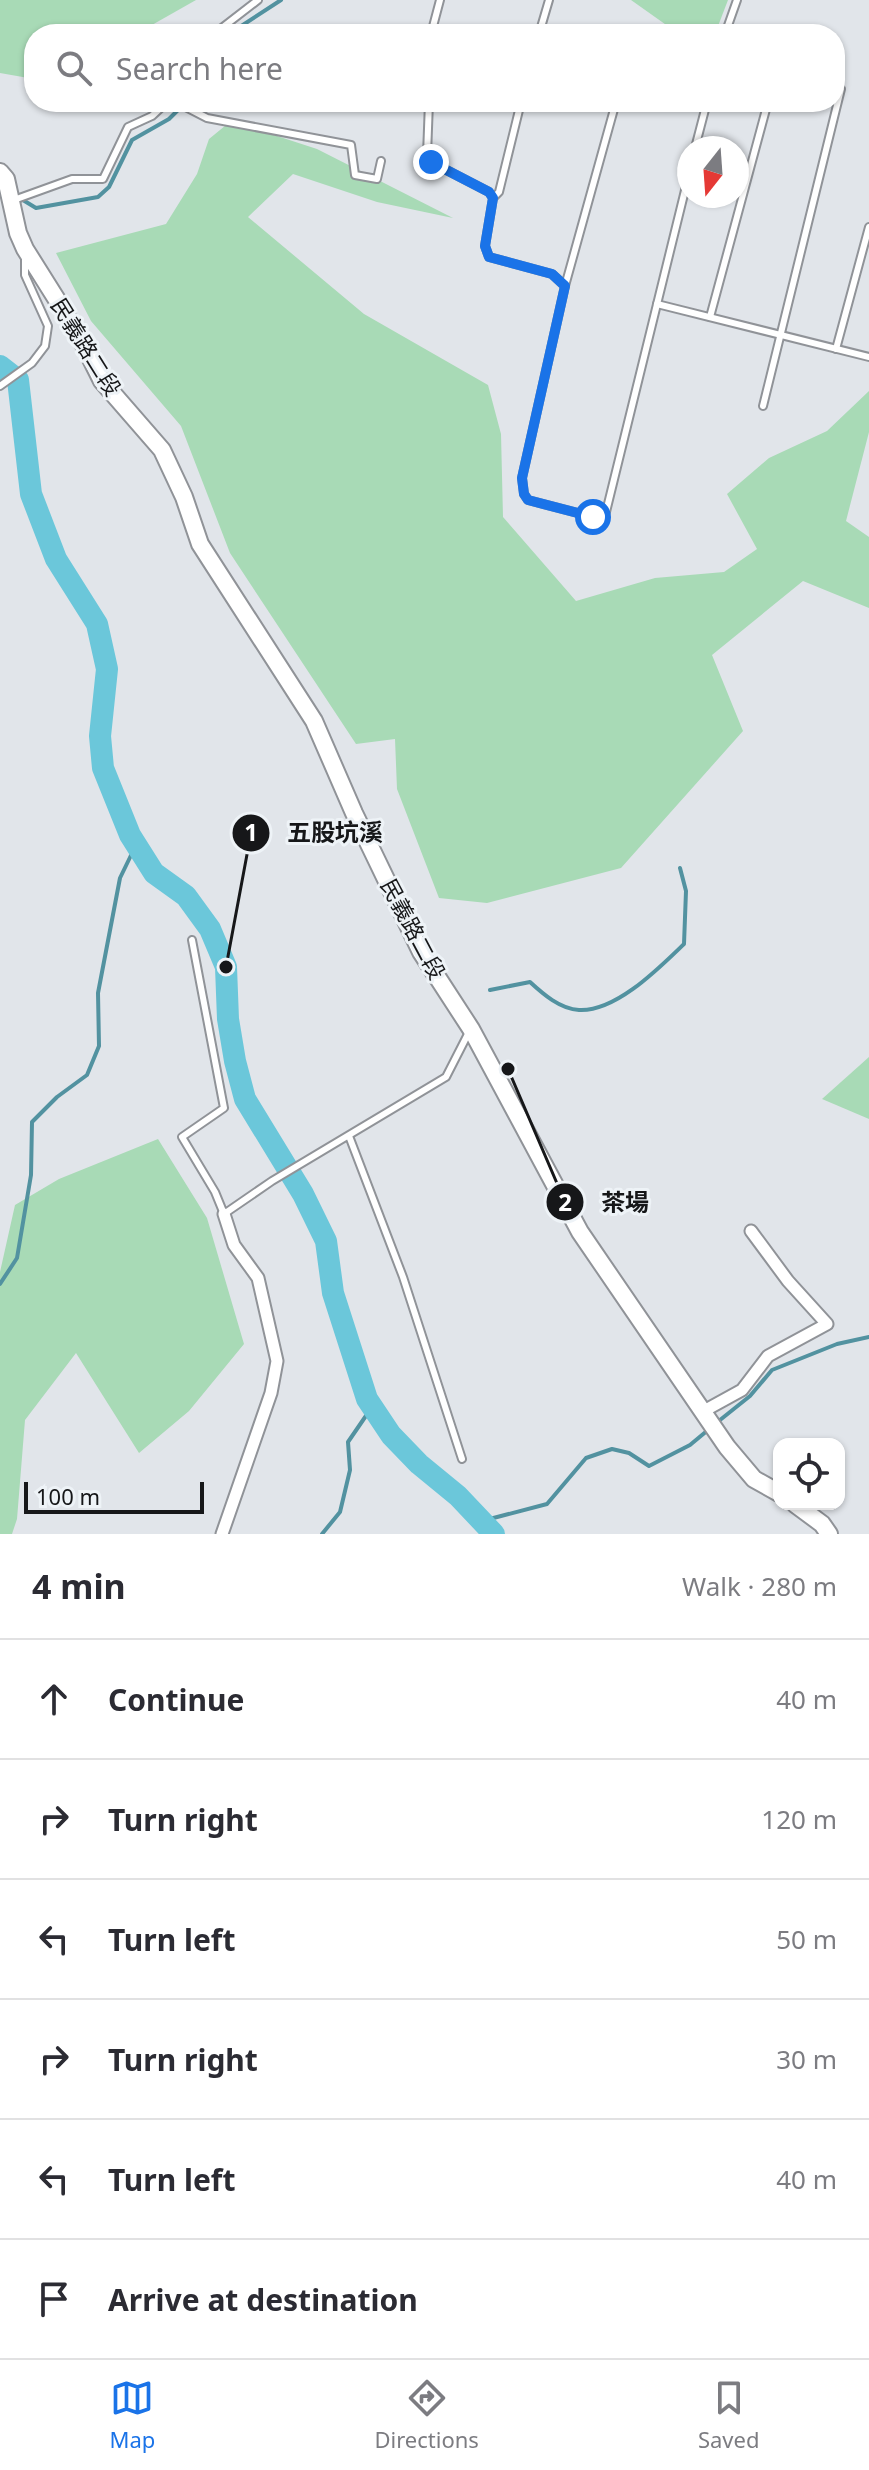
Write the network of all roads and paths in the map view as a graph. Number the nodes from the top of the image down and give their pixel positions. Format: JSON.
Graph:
{"nodes":[{"id":1,"x":258,"y":0,"type":"edge"},
{"id":2,"x":440,"y":0,"type":"edge"},
{"id":3,"x":549,"y":0,"type":"edge"},
{"id":4,"x":737,"y":0,"type":"edge"},
{"id":5,"x":227,"y":24,"type":"edge"},
{"id":6,"x":434,"y":24,"type":"edge"},
{"id":7,"x":542,"y":24,"type":"edge"},
{"id":8,"x":729,"y":24,"type":"edge"},
{"id":9,"x":156,"y":112,"type":"edge"},
{"id":10,"x":195,"y":112,"type":"edge"},
{"id":11,"x":429,"y":112,"type":"edge"},
{"id":12,"x":519,"y":112,"type":"edge"},
{"id":13,"x":613,"y":112,"type":"edge"},
{"id":14,"x":704,"y":112,"type":"edge"},
{"id":15,"x":765,"y":112,"type":"edge"},
{"id":16,"x":835,"y":112,"type":"edge"},
{"id":17,"x":698,"y":136,"type":"edge"},
{"id":18,"x":381,"y":161,"type":"dead end"},
{"id":19,"x":0,"y":172,"type":"edge"},
{"id":20,"x":10,"y":198,"type":"junction"},
{"id":21,"x":493,"y":198,"type":"junction"},
{"id":22,"x":681,"y":208,"type":"edge"},
{"id":23,"x":869,"y":227,"type":"edge"},
{"id":24,"x":25,"y":249,"type":"junction"},
{"id":25,"x":565,"y":286,"type":"junction"},
{"id":26,"x":657,"y":304,"type":"junction"},
{"id":27,"x":710,"y":317,"type":"junction"},
{"id":28,"x":779,"y":333,"type":"junction"},
{"id":29,"x":836,"y":349,"type":"junction"},
{"id":30,"x":869,"y":357,"type":"edge"},
{"id":31,"x":0,"y":386,"type":"edge"},
{"id":32,"x":763,"y":406,"type":"dead end"},
{"id":33,"x":192,"y":940,"type":"dead end"},
{"id":34,"x":471,"y":1029,"type":"junction"},
{"id":35,"x":349,"y":1136,"type":"junction"},
{"id":36,"x":224,"y":1214,"type":"junction"},
{"id":37,"x":751,"y":1231,"type":"dead end"},
{"id":38,"x":709,"y":1422,"type":"junction"},
{"id":39,"x":462,"y":1459,"type":"dead end"},
{"id":40,"x":773,"y":1490,"type":"edge"},
{"id":41,"x":803,"y":1510,"type":"edge"},
{"id":42,"x":222,"y":1534,"type":"edge"},
{"id":43,"x":829,"y":1534,"type":"edge"}],
"edges":[{"from":1,"to":5,"type":"lane"},
{"from":2,"to":6,"type":"lane"},
{"from":3,"to":7,"type":"lane"},
{"from":4,"to":8,"type":"lane"},
{"from":9,"to":20,"type":"lane"},
{"from":10,"to":18,"type":"lane"},
{"from":11,"to":21,"type":"lane"},
{"from":12,"to":21,"type":"lane"},
{"from":13,"to":25,"type":"lane"},
{"from":14,"to":17,"type":"lane"},
{"from":15,"to":27,"type":"lane"},
{"from":16,"to":28,"type":"lane"},
{"from":19,"to":20,"type":"main road","name":"民義路二段"},
{"from":20,"to":24,"type":"main road","name":"民義路二段"},
{"from":21,"to":25,"type":"lane"},
{"from":22,"to":26,"type":"lane"},
{"from":23,"to":29,"type":"lane"},
{"from":24,"to":31,"type":"lane"},
{"from":24,"to":34,"type":"main road","name":"民義路二段"},
{"from":25,"to":26,"type":"lane"},
{"from":26,"to":27,"type":"lane"},
{"from":27,"to":28,"type":"lane"},
{"from":28,"to":29,"type":"lane"},
{"from":28,"to":32,"type":"lane"},
{"from":29,"to":30,"type":"lane"},
{"from":33,"to":36,"type":"lane"},
{"from":34,"to":35,"type":"lane"},
{"from":34,"to":38,"type":"main road","name":"民義路二段"},
{"from":35,"to":36,"type":"lane"},
{"from":35,"to":39,"type":"lane"},
{"from":36,"to":42,"type":"street"},
{"from":37,"to":38,"type":"street"},
{"from":38,"to":40,"type":"main road","name":"民義路二段"},
{"from":41,"to":43,"type":"main road"}]}
